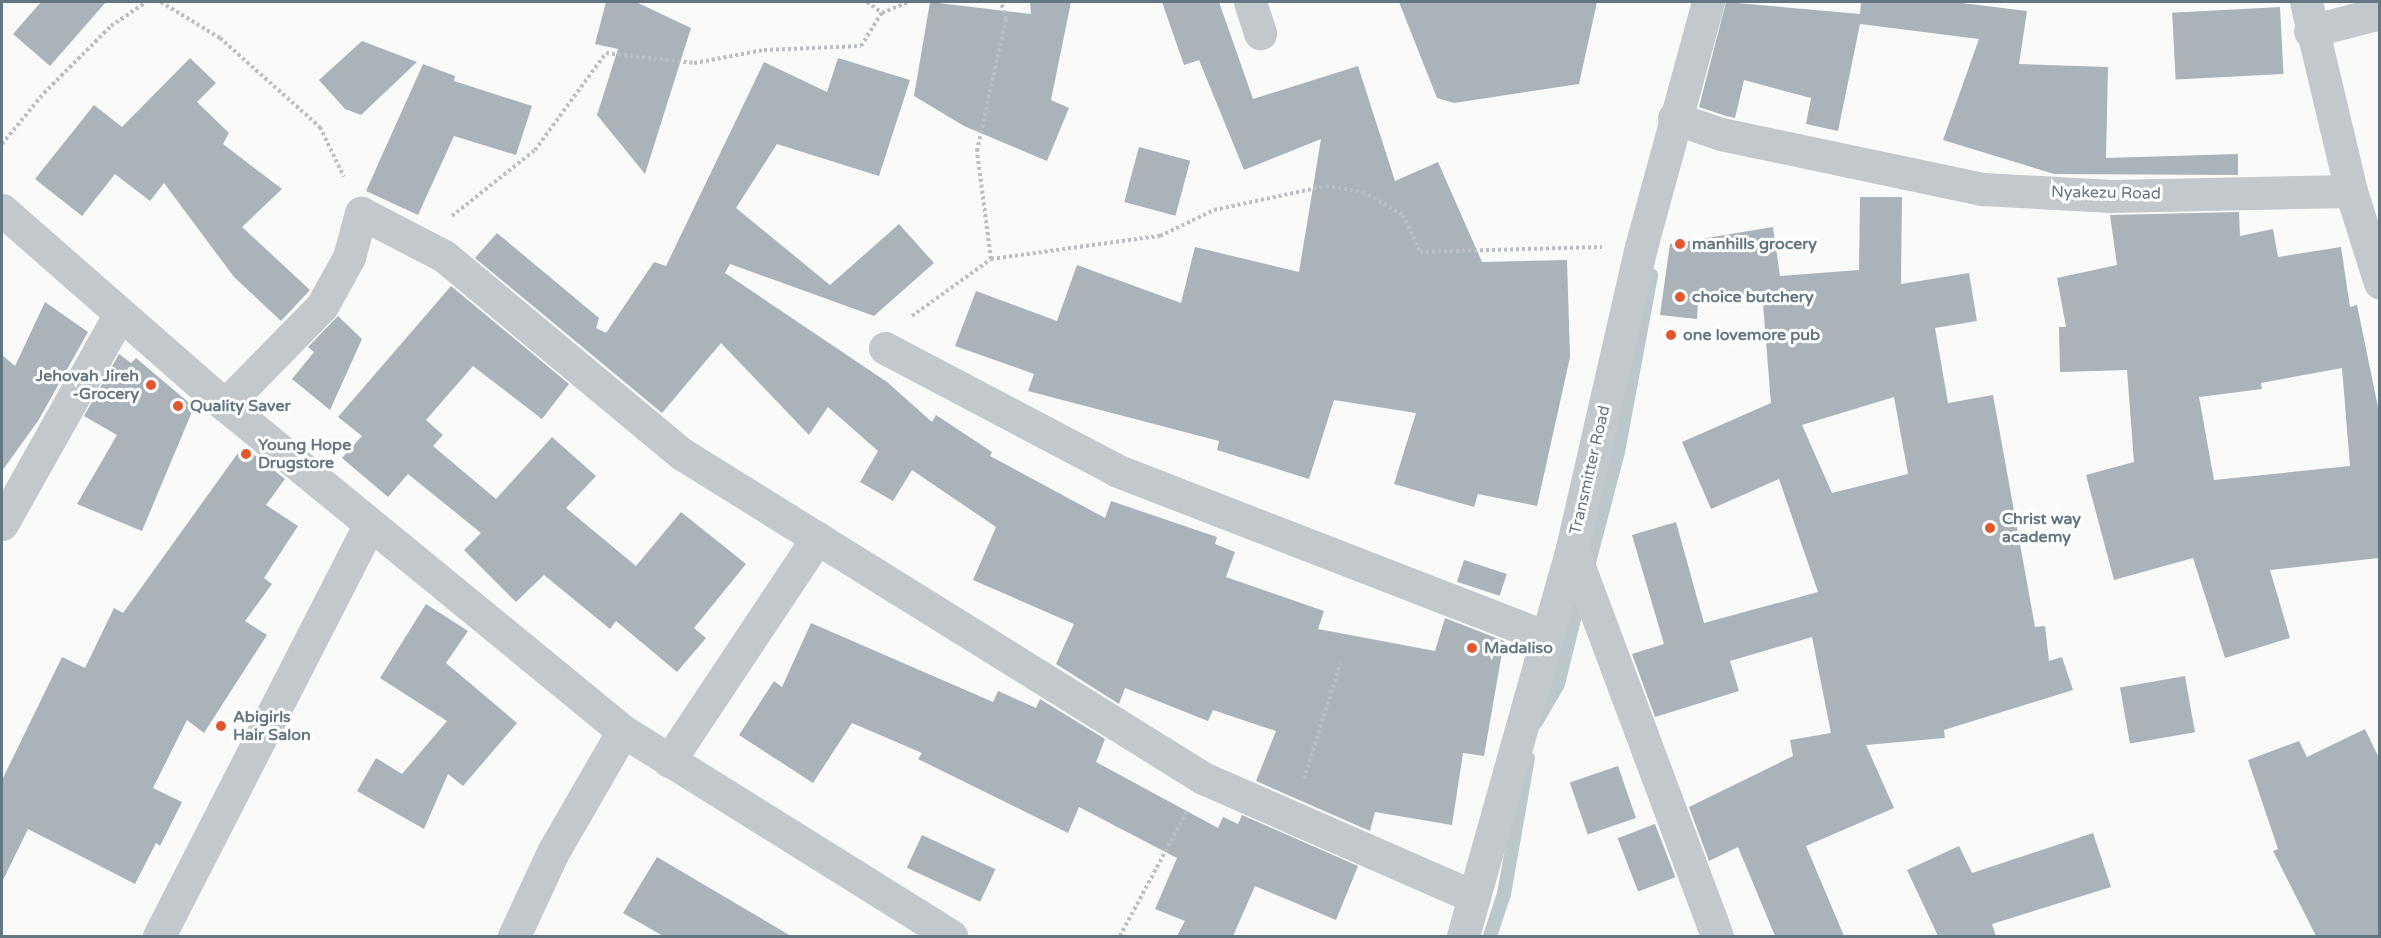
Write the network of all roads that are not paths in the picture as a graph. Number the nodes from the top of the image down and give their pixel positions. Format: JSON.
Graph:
{"nodes":[{"id":1,"x":1250,"y":2,"type":"edge"},
{"id":2,"x":1708,"y":2,"type":"edge"},
{"id":3,"x":2379,"y":13,"type":"edge"},
{"id":4,"x":2308,"y":16,"type":"edge"},
{"id":5,"x":1260,"y":33,"type":"dead end"},
{"id":6,"x":1674,"y":118,"type":"junction"},
{"id":7,"x":2351,"y":191,"type":"junction"},
{"id":8,"x":2,"y":210,"type":"edge"},
{"id":9,"x":2379,"y":283,"type":"edge"},
{"id":10,"x":120,"y":314,"type":"junction"},
{"id":11,"x":885,"y":348,"type":"road end"},
{"id":12,"x":225,"y":405,"type":"junction"},
{"id":13,"x":2,"y":524,"type":"edge"},
{"id":14,"x":369,"y":525,"type":"junction"},
{"id":15,"x":817,"y":538,"type":"junction"},
{"id":16,"x":1572,"y":548,"type":"junction"},
{"id":17,"x":1546,"y":638,"type":"junction"},
{"id":18,"x":623,"y":731,"type":"junction"},
{"id":19,"x":669,"y":761,"type":"junction"},
{"id":20,"x":1474,"y":897,"type":"junction"},
{"id":21,"x":159,"y":936,"type":"edge"},
{"id":22,"x":514,"y":936,"type":"edge"},
{"id":23,"x":951,"y":936,"type":"edge"},
{"id":24,"x":1462,"y":936,"type":"edge"},
{"id":25,"x":1717,"y":936,"type":"edge"}],
"edges":[{"from":1,"to":5,"type":"street"},
{"from":2,"to":6,"type":"street","name":"Transmitter Road"},
{"from":3,"to":4,"type":"street"},
{"from":4,"to":7,"type":"street"},
{"from":6,"to":7,"type":"street","name":"Nyakezu Road"},
{"from":6,"to":16,"type":"street","name":"Transmitter Road"},
{"from":7,"to":9,"type":"street"},
{"from":8,"to":10,"type":"street"},
{"from":10,"to":12,"type":"street"},
{"from":10,"to":13,"type":"street"},
{"from":11,"to":17,"type":"street"},
{"from":12,"to":14,"type":"street"},
{"from":12,"to":15,"type":"street"},
{"from":14,"to":18,"type":"street"},
{"from":14,"to":21,"type":"street"},
{"from":15,"to":19,"type":"street"},
{"from":15,"to":20,"type":"street"},
{"from":16,"to":17,"type":"street","name":"Transmitter Road"},
{"from":16,"to":25,"type":"street"},
{"from":17,"to":20,"type":"street","name":"Transmitter Road"},
{"from":18,"to":19,"type":"street"},
{"from":18,"to":22,"type":"street"},
{"from":19,"to":23,"type":"street"},
{"from":20,"to":24,"type":"street","name":"Transmitter Road"}]}
